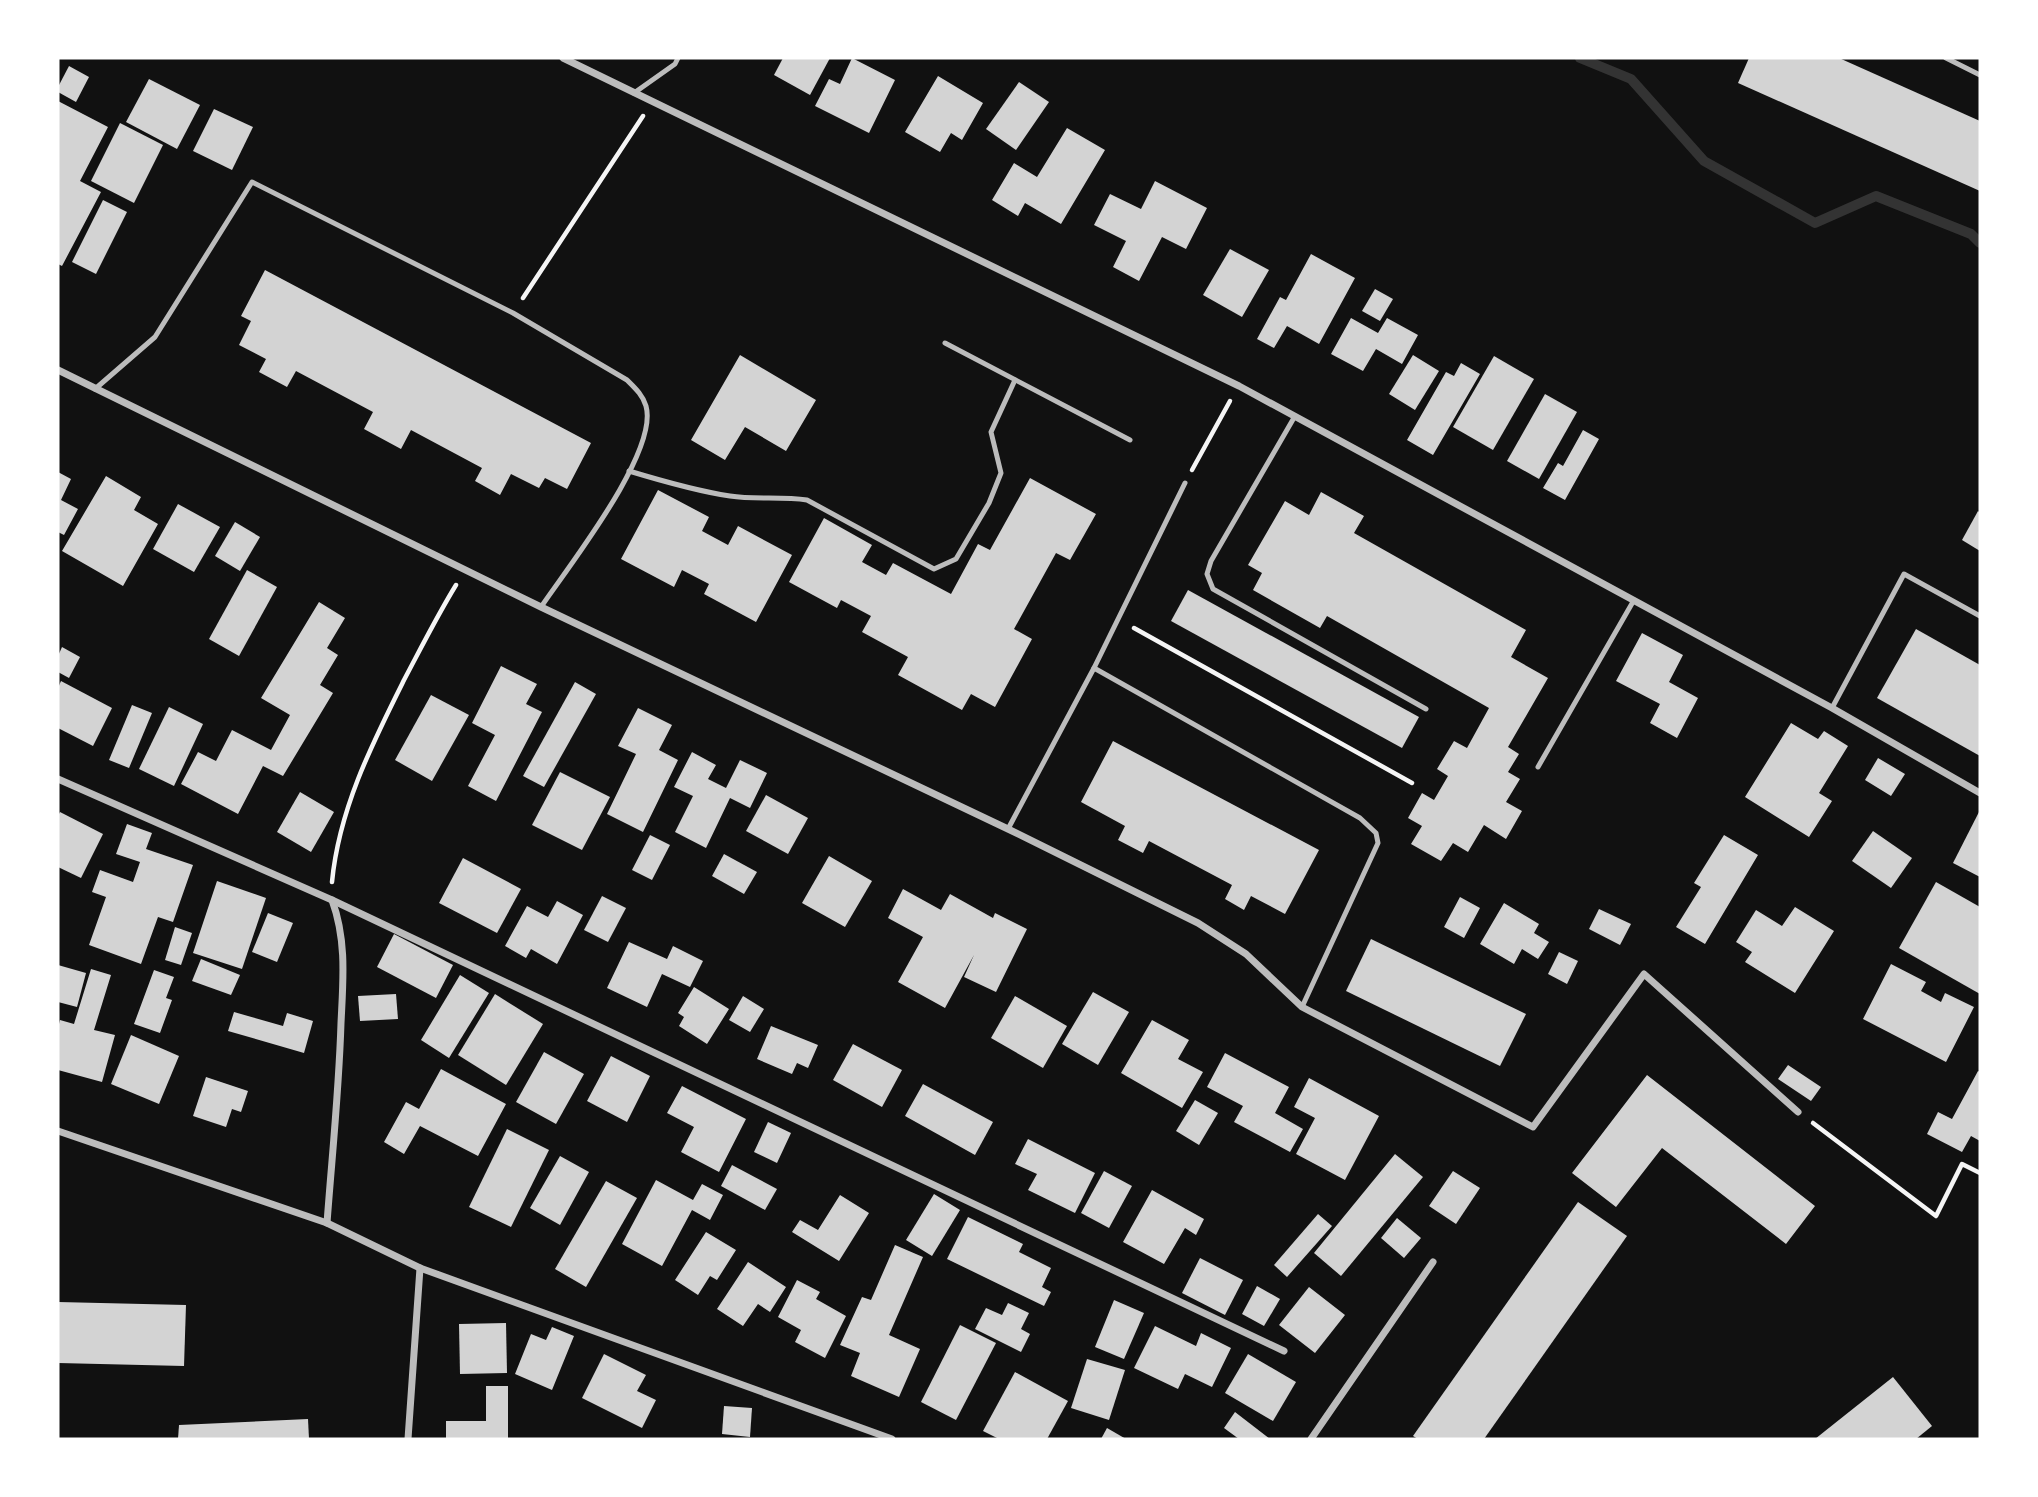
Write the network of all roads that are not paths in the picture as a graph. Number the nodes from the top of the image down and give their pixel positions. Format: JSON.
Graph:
{"nodes":[{"id":1,"x":563,"y":58,"type":"edge"},
{"id":2,"x":678,"y":58,"type":"edge"},
{"id":3,"x":1946,"y":58,"type":"edge"},
{"id":4,"x":1980,"y":75,"type":"edge"},
{"id":5,"x":634,"y":93,"type":"junction"},
{"id":6,"x":945,"y":343,"type":"dead end"},
{"id":7,"x":58,"y":370,"type":"edge"},
{"id":8,"x":1015,"y":380,"type":"junction"},
{"id":9,"x":95,"y":389,"type":"junction"},
{"id":10,"x":1295,"y":416,"type":"junction"},
{"id":11,"x":1130,"y":440,"type":"dead end"},
{"id":12,"x":629,"y":471,"type":"junction"},
{"id":13,"x":1185,"y":483,"type":"road end"},
{"id":14,"x":1634,"y":600,"type":"junction"},
{"id":15,"x":541,"y":607,"type":"junction"},
{"id":16,"x":1980,"y":615,"type":"edge"},
{"id":17,"x":1094,"y":668,"type":"junction"},
{"id":18,"x":1832,"y":708,"type":"junction"},
{"id":19,"x":1426,"y":709,"type":"dead end"},
{"id":20,"x":1538,"y":767,"type":"dead end"},
{"id":21,"x":58,"y":779,"type":"edge"},
{"id":22,"x":1980,"y":793,"type":"edge"},
{"id":23,"x":1008,"y":829,"type":"junction"},
{"id":24,"x":332,"y":900,"type":"junction"},
{"id":25,"x":1302,"y":1007,"type":"junction"},
{"id":26,"x":1798,"y":1112,"type":"road end"},
{"id":27,"x":58,"y":1131,"type":"edge"},
{"id":28,"x":327,"y":1223,"type":"junction"},
{"id":29,"x":1433,"y":1262,"type":"dead end"},
{"id":30,"x":420,"y":1268,"type":"junction"},
{"id":31,"x":1284,"y":1351,"type":"dead end"},
{"id":32,"x":408,"y":1439,"type":"edge"},
{"id":33,"x":892,"y":1439,"type":"edge"},
{"id":34,"x":1311,"y":1439,"type":"edge"}],
"edges":[{"from":1,"to":5,"type":"street"},
{"from":2,"to":5,"type":"lane"},
{"from":3,"to":4,"type":"lane"},
{"from":5,"to":10,"type":"street"},
{"from":6,"to":8,"type":"lane"},
{"from":7,"to":9,"type":"street"},
{"from":8,"to":11,"type":"lane"},
{"from":8,"to":12,"type":"lane"},
{"from":9,"to":12,"type":"lane"},
{"from":9,"to":15,"type":"street"},
{"from":10,"to":14,"type":"street"},
{"from":10,"to":19,"type":"lane"},
{"from":12,"to":15,"type":"lane"},
{"from":13,"to":17,"type":"lane"},
{"from":14,"to":18,"type":"street"},
{"from":14,"to":20,"type":"lane"},
{"from":15,"to":23,"type":"street"},
{"from":16,"to":18,"type":"lane"},
{"from":17,"to":23,"type":"lane"},
{"from":17,"to":25,"type":"lane"},
{"from":18,"to":22,"type":"street"},
{"from":21,"to":24,"type":"street"},
{"from":23,"to":25,"type":"street"},
{"from":24,"to":28,"type":"street"},
{"from":24,"to":31,"type":"street"},
{"from":25,"to":26,"type":"street"},
{"from":27,"to":28,"type":"street"},
{"from":28,"to":30,"type":"street"},
{"from":29,"to":34,"type":"street"},
{"from":30,"to":32,"type":"street"},
{"from":30,"to":33,"type":"street"}]}
